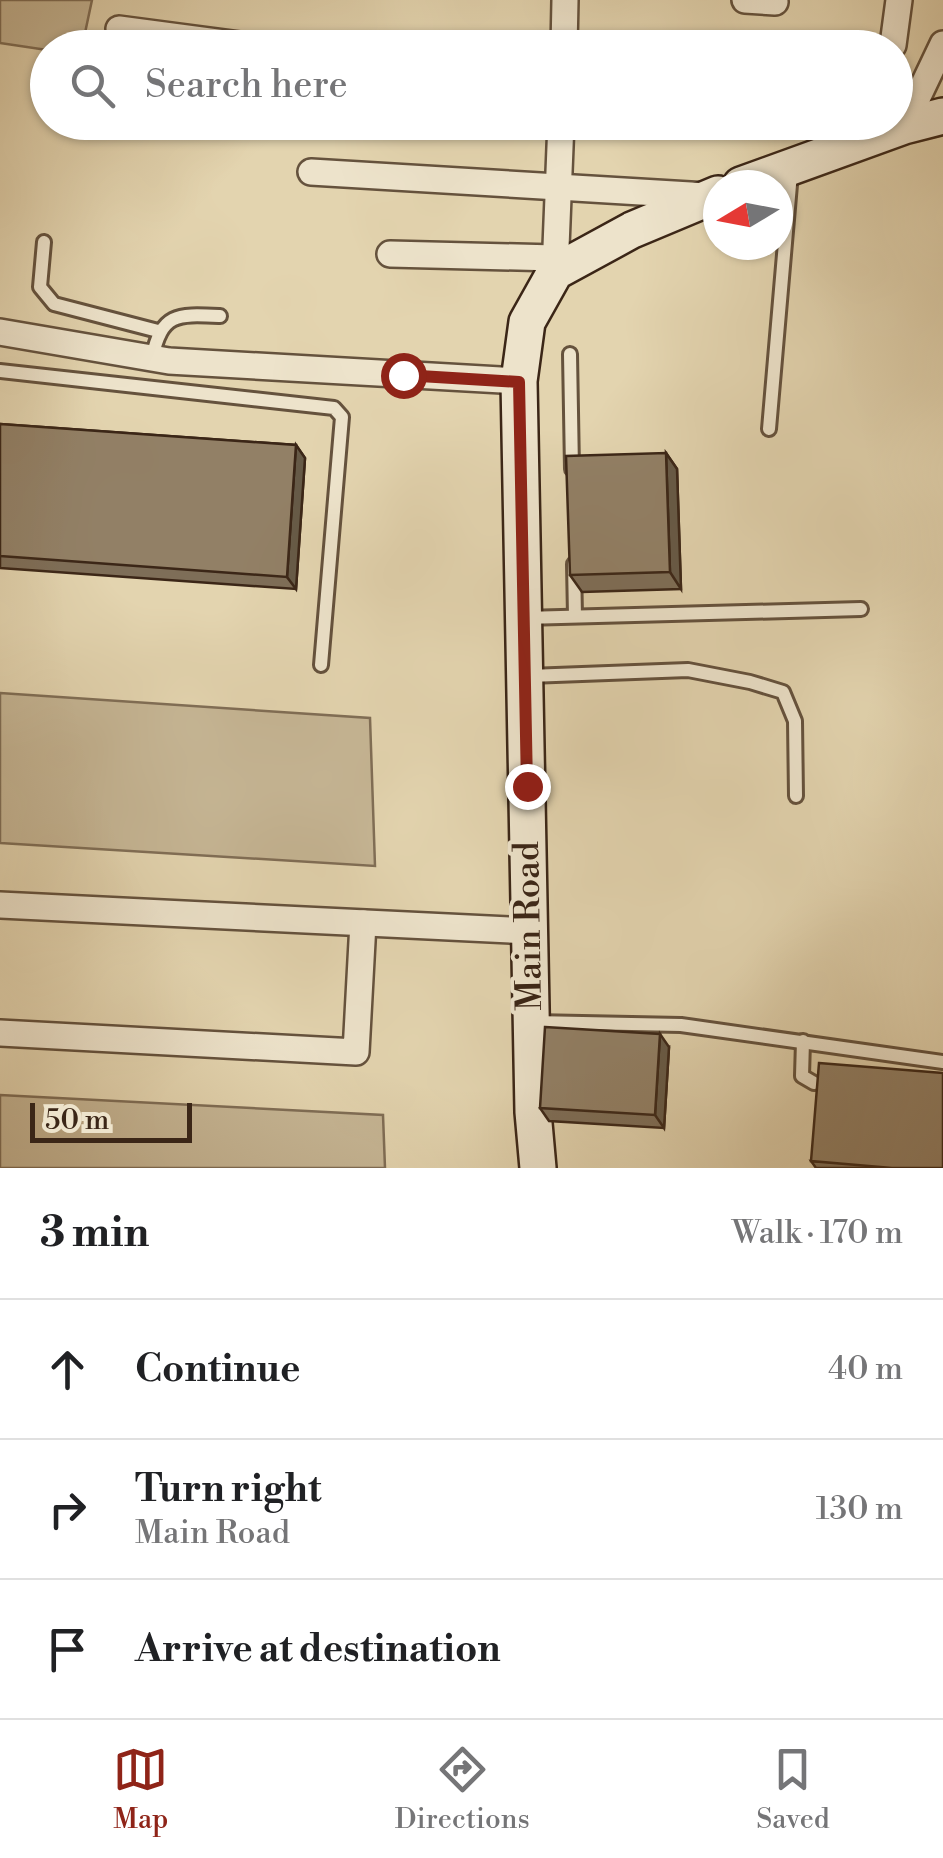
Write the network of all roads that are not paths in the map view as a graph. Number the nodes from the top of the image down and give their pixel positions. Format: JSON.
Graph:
{"nodes":[{"id":1,"x":565,"y":0,"type":"edge"},
{"id":2,"x":745,"y":0,"type":"edge"},
{"id":3,"x":898,"y":0,"type":"edge"},
{"id":4,"x":775,"y":2,"type":"edge"},
{"id":5,"x":118,"y":28,"type":"dead end"},
{"id":6,"x":132,"y":30,"type":"edge"},
{"id":7,"x":564,"y":30,"type":"edge"},
{"id":8,"x":895,"y":30,"type":"edge"},
{"id":9,"x":943,"y":44,"type":"edge"},
{"id":10,"x":913,"y":107,"type":"edge"},
{"id":11,"x":943,"y":116,"type":"edge"},
{"id":12,"x":913,"y":124,"type":"edge"},
{"id":13,"x":560,"y":140,"type":"edge"},
{"id":14,"x":865,"y":140,"type":"edge"},
{"id":15,"x":792,"y":166,"type":"junction"},
{"id":16,"x":782,"y":170,"type":"edge"},
{"id":17,"x":311,"y":172,"type":"dead end"},
{"id":18,"x":558,"y":188,"type":"junction"},
{"id":19,"x":703,"y":191,"type":"edge"},
{"id":20,"x":703,"y":201,"type":"edge"},
{"id":21,"x":44,"y":242,"type":"dead end"},
{"id":22,"x":390,"y":254,"type":"dead end"},
{"id":23,"x":555,"y":265,"type":"junction"},
{"id":24,"x":220,"y":316,"type":"dead end"},
{"id":25,"x":158,"y":330,"type":"junction"},
{"id":26,"x":0,"y":332,"type":"edge"},
{"id":27,"x":570,"y":354,"type":"dead end"},
{"id":28,"x":152,"y":358,"type":"junction"},
{"id":29,"x":0,"y":370,"type":"edge"},
{"id":30,"x":519,"y":382,"type":"junction"},
{"id":31,"x":769,"y":429,"type":"dead end"},
{"id":32,"x":572,"y":485,"type":"edge"},
{"id":33,"x":573,"y":542,"type":"edge"},
{"id":34,"x":861,"y":608,"type":"dead end"},
{"id":35,"x":574,"y":616,"type":"junction"},
{"id":36,"x":524,"y":618,"type":"junction"},
{"id":37,"x":321,"y":665,"type":"dead end"},
{"id":38,"x":525,"y":676,"type":"junction"},
{"id":39,"x":796,"y":796,"type":"dead end"},
{"id":40,"x":0,"y":905,"type":"edge"},
{"id":41,"x":363,"y":923,"type":"junction"},
{"id":42,"x":530,"y":932,"type":"junction"},
{"id":43,"x":532,"y":1022,"type":"junction"},
{"id":44,"x":0,"y":1033,"type":"edge"},
{"id":45,"x":803,"y":1041,"type":"junction"},
{"id":46,"x":943,"y":1062,"type":"edge"},
{"id":47,"x":814,"y":1083,"type":"edge"},
{"id":48,"x":538,"y":1168,"type":"edge"}],
"edges":[{"from":1,"to":7,"type":"street"},
{"from":2,"to":4,"type":"street"},
{"from":3,"to":8,"type":"street"},
{"from":5,"to":6,"type":"street"},
{"from":9,"to":10,"type":"street"},
{"from":11,"to":12,"type":"street"},
{"from":13,"to":18,"type":"street"},
{"from":14,"to":15,"type":"street"},
{"from":15,"to":16,"type":"street"},
{"from":15,"to":31,"type":"lane"},
{"from":17,"to":18,"type":"street"},
{"from":18,"to":19,"type":"street"},
{"from":18,"to":23,"type":"street"},
{"from":20,"to":23,"type":"street"},
{"from":21,"to":25,"type":"lane"},
{"from":22,"to":23,"type":"street"},
{"from":23,"to":30,"type":"street","name":"Main Road"},
{"from":24,"to":25,"type":"lane"},
{"from":25,"to":28,"type":"lane"},
{"from":26,"to":28,"type":"street"},
{"from":27,"to":32,"type":"lane"},
{"from":28,"to":30,"type":"street"},
{"from":29,"to":37,"type":"lane"},
{"from":30,"to":36,"type":"street","name":"Main Road"},
{"from":33,"to":35,"type":"lane"},
{"from":34,"to":35,"type":"lane"},
{"from":35,"to":36,"type":"lane"},
{"from":36,"to":38,"type":"street","name":"Main Road"},
{"from":38,"to":39,"type":"lane"},
{"from":38,"to":42,"type":"street","name":"Main Road"},
{"from":40,"to":41,"type":"street"},
{"from":41,"to":42,"type":"street"},
{"from":41,"to":44,"type":"street"},
{"from":42,"to":43,"type":"street","name":"Main Road"},
{"from":43,"to":45,"type":"lane"},
{"from":43,"to":48,"type":"street","name":"Main Road"},
{"from":45,"to":46,"type":"lane"},
{"from":45,"to":47,"type":"lane"}]}
